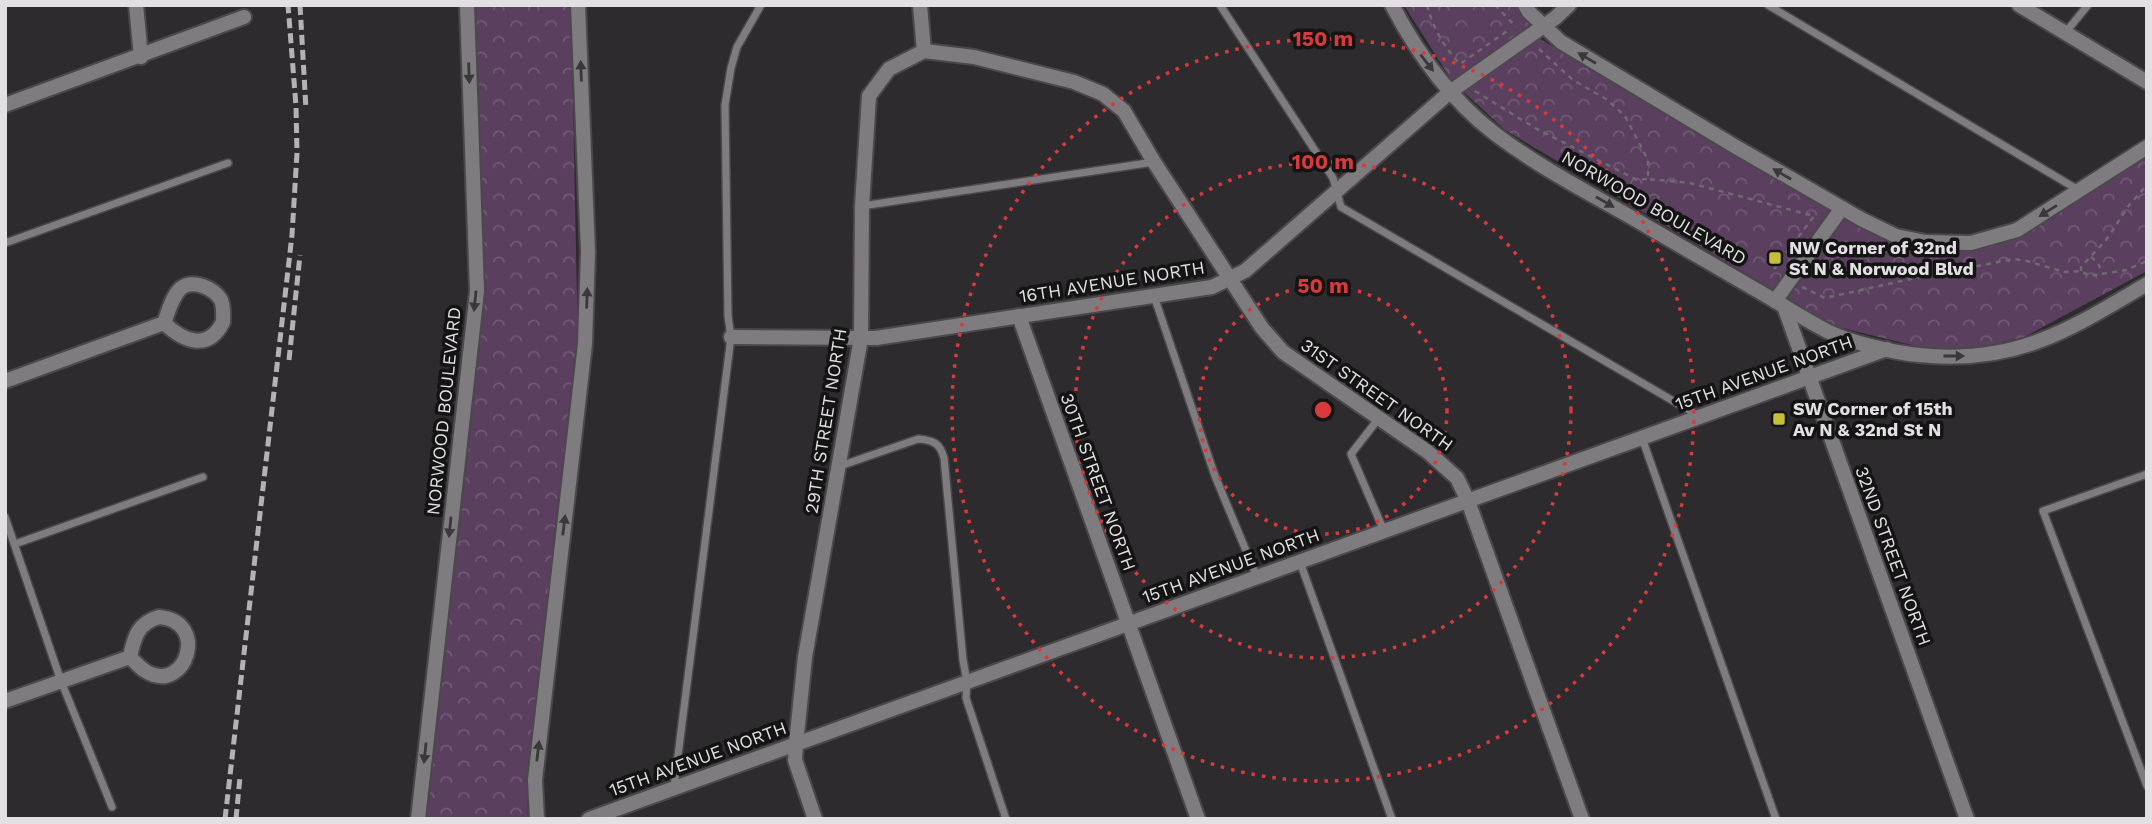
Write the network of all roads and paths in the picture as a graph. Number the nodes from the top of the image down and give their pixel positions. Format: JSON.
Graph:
{"nodes":[{"id":1,"x":136,"y":5,"type":"edge"},
{"id":2,"x":467,"y":5,"type":"edge"},
{"id":3,"x":578,"y":5,"type":"edge"},
{"id":4,"x":761,"y":5,"type":"edge"},
{"id":5,"x":920,"y":5,"type":"edge"},
{"id":6,"x":1220,"y":5,"type":"edge"},
{"id":7,"x":1392,"y":5,"type":"edge"},
{"id":8,"x":1427,"y":5,"type":"edge"},
{"id":9,"x":1495,"y":5,"type":"edge"},
{"id":10,"x":1525,"y":5,"type":"edge"},
{"id":11,"x":1569,"y":5,"type":"edge"},
{"id":12,"x":1768,"y":5,"type":"edge"},
{"id":13,"x":2019,"y":5,"type":"edge"},
{"id":14,"x":2088,"y":5,"type":"edge"},
{"id":15,"x":244,"y":18,"type":"dead end"},
{"id":16,"x":1543,"y":24,"type":"junction"},
{"id":17,"x":2065,"y":33,"type":"junction"},
{"id":18,"x":1526,"y":36,"type":"junction"},
{"id":19,"x":924,"y":51,"type":"junction"},
{"id":20,"x":141,"y":57,"type":"junction"},
{"id":21,"x":1460,"y":64,"type":"junction"},
{"id":22,"x":1468,"y":79,"type":"junction"},
{"id":23,"x":2147,"y":82,"type":"edge"},
{"id":24,"x":1450,"y":92,"type":"junction"},
{"id":25,"x":5,"y":105,"type":"edge"},
{"id":26,"x":2147,"y":148,"type":"edge"},
{"id":27,"x":1154,"y":162,"type":"junction"},
{"id":28,"x":228,"y":163,"type":"dead end"},
{"id":29,"x":1648,"y":179,"type":"junction"},
{"id":30,"x":2147,"y":186,"type":"edge"},
{"id":31,"x":1337,"y":191,"type":"junction"},
{"id":32,"x":2080,"y":191,"type":"junction"},
{"id":33,"x":862,"y":206,"type":"junction"},
{"id":34,"x":1842,"y":208,"type":"junction"},
{"id":35,"x":5,"y":243,"type":"edge"},
{"id":36,"x":2091,"y":257,"type":"junction"},
{"id":37,"x":2147,"y":261,"type":"edge"},
{"id":38,"x":2081,"y":271,"type":"junction"},
{"id":39,"x":2103,"y":274,"type":"junction"},
{"id":40,"x":1231,"y":278,"type":"junction"},
{"id":41,"x":1790,"y":279,"type":"junction"},
{"id":42,"x":2147,"y":284,"type":"edge"},
{"id":43,"x":1154,"y":295,"type":"junction"},
{"id":44,"x":1780,"y":303,"type":"junction"},
{"id":45,"x":1019,"y":316,"type":"junction"},
{"id":46,"x":164,"y":323,"type":"junction"},
{"id":47,"x":731,"y":337,"type":"junction"},
{"id":48,"x":861,"y":338,"type":"junction"},
{"id":49,"x":1887,"y":349,"type":"junction"},
{"id":50,"x":1808,"y":378,"type":"junction"},
{"id":51,"x":5,"y":381,"type":"edge"},
{"id":52,"x":1701,"y":417,"type":"junction"},
{"id":53,"x":1379,"y":418,"type":"junction"},
{"id":54,"x":1642,"y":438,"type":"junction"},
{"id":55,"x":840,"y":466,"type":"junction"},
{"id":56,"x":2147,"y":474,"type":"edge"},
{"id":57,"x":203,"y":477,"type":"dead end"},
{"id":58,"x":1468,"y":501,"type":"junction"},
{"id":59,"x":5,"y":517,"type":"edge"},
{"id":60,"x":1384,"y":531,"type":"junction"},
{"id":61,"x":15,"y":544,"type":"junction"},
{"id":62,"x":1300,"y":562,"type":"junction"},
{"id":63,"x":1257,"y":577,"type":"junction"},
{"id":64,"x":1128,"y":624,"type":"junction"},
{"id":65,"x":130,"y":657,"type":"junction"},
{"id":66,"x":61,"y":681,"type":"junction"},
{"id":67,"x":967,"y":682,"type":"junction"},
{"id":68,"x":5,"y":701,"type":"edge"},
{"id":69,"x":796,"y":744,"type":"junction"},
{"id":70,"x":2147,"y":786,"type":"edge"},
{"id":71,"x":674,"y":788,"type":"junction"},
{"id":72,"x":112,"y":807,"type":"dead end"},
{"id":73,"x":625,"y":813,"type":"edge"},
{"id":74,"x":418,"y":819,"type":"edge"},
{"id":75,"x":537,"y":819,"type":"edge"},
{"id":76,"x":589,"y":819,"type":"edge"},
{"id":77,"x":816,"y":819,"type":"edge"},
{"id":78,"x":1006,"y":819,"type":"edge"},
{"id":79,"x":1198,"y":819,"type":"edge"},
{"id":80,"x":1392,"y":819,"type":"edge"},
{"id":81,"x":1582,"y":819,"type":"edge"},
{"id":82,"x":1776,"y":819,"type":"edge"},
{"id":83,"x":1968,"y":819,"type":"edge"}],
"edges":[{"from":1,"to":20,"type":"street"},
{"from":2,"to":74,"type":"street","name":"NORWOOD BOULEVARD","one_way":true},
{"from":75,"to":3,"type":"street","one_way":true},
{"from":4,"to":47,"type":"lane"},
{"from":5,"to":19,"type":"street"},
{"from":6,"to":31,"type":"lane"},
{"from":7,"to":24,"type":"street","name":"NORWOOD BOULEVARD","one_way":true},
{"from":8,"to":21,"type":"path"},
{"from":9,"to":21,"type":"path"},
{"from":10,"to":16,"type":"street"},
{"from":11,"to":16,"type":"street","name":"16TH AVENUE NORTH"},
{"from":12,"to":32,"type":"lane"},
{"from":13,"to":17,"type":"street"},
{"from":14,"to":17,"type":"lane"},
{"from":15,"to":20,"type":"street"},
{"from":16,"to":18,"type":"street","name":"16TH AVENUE NORTH"},
{"from":34,"to":16,"type":"street","one_way":true},
{"from":17,"to":23,"type":"street"},
{"from":18,"to":22,"type":"street","name":"16TH AVENUE NORTH"},
{"from":18,"to":29,"type":"path"},
{"from":19,"to":27,"type":"street","name":"31ST STREET NORTH"},
{"from":19,"to":33,"type":"street","name":"29TH STREET NORTH"},
{"from":20,"to":25,"type":"street"},
{"from":21,"to":22,"type":"path"},
{"from":22,"to":24,"type":"street","name":"16TH AVENUE NORTH"},
{"from":22,"to":29,"type":"path"},
{"from":24,"to":31,"type":"street","name":"16TH AVENUE NORTH"},
{"from":24,"to":44,"type":"street","name":"NORWOOD BOULEVARD","one_way":true},
{"from":26,"to":32,"type":"street"},
{"from":27,"to":33,"type":"lane"},
{"from":27,"to":40,"type":"street","name":"31ST STREET NORTH"},
{"from":28,"to":35,"type":"lane"},
{"from":29,"to":41,"type":"path"},
{"from":30,"to":36,"type":"path"},
{"from":31,"to":40,"type":"street","name":"16TH AVENUE NORTH"},
{"from":31,"to":52,"type":"lane"},
{"from":32,"to":34,"type":"street","one_way":true},
{"from":33,"to":48,"type":"street","name":"29TH STREET NORTH"},
{"from":34,"to":41,"type":"street"},
{"from":36,"to":38,"type":"path"},
{"from":36,"to":39,"type":"path"},
{"from":37,"to":39,"type":"path"},
{"from":38,"to":39,"type":"path"},
{"from":38,"to":41,"type":"path"},
{"from":40,"to":43,"type":"street","name":"16TH AVENUE NORTH"},
{"from":40,"to":53,"type":"street","name":"31ST STREET NORTH"},
{"from":41,"to":44,"type":"street"},
{"from":49,"to":42,"type":"street","name":"NORWOOD BOULEVARD","one_way":true},
{"from":43,"to":45,"type":"street","name":"16TH AVENUE NORTH"},
{"from":43,"to":63,"type":"lane"},
{"from":44,"to":49,"type":"street","name":"NORWOOD BOULEVARD"},
{"from":44,"to":50,"type":"street","name":"32ND STREET NORTH"},
{"from":45,"to":48,"type":"street","name":"16TH AVENUE NORTH"},
{"from":45,"to":64,"type":"street","name":"30TH STREET NORTH"},
{"from":46,"to":46,"type":"street"},
{"from":46,"to":51,"type":"street"},
{"from":47,"to":48,"type":"street","name":"16TH AVENUE NORTH"},
{"from":47,"to":71,"type":"lane"},
{"from":48,"to":55,"type":"street","name":"29TH STREET NORTH"},
{"from":49,"to":50,"type":"street","name":"15TH AVENUE NORTH"},
{"from":50,"to":52,"type":"street","name":"15TH AVENUE NORTH"},
{"from":50,"to":83,"type":"street","name":"32ND STREET NORTH"},
{"from":52,"to":54,"type":"street","name":"15TH AVENUE NORTH"},
{"from":53,"to":58,"type":"street","name":"31ST STREET NORTH"},
{"from":53,"to":60,"type":"lane"},
{"from":54,"to":58,"type":"street","name":"15TH AVENUE NORTH"},
{"from":54,"to":82,"type":"lane"},
{"from":55,"to":67,"type":"lane"},
{"from":55,"to":69,"type":"street","name":"29TH STREET NORTH"},
{"from":56,"to":70,"type":"lane"},
{"from":57,"to":61,"type":"lane"},
{"from":58,"to":60,"type":"street","name":"15TH AVENUE NORTH"},
{"from":58,"to":81,"type":"street","name":"31ST STREET NORTH"},
{"from":59,"to":61,"type":"lane"},
{"from":60,"to":62,"type":"street","name":"15TH AVENUE NORTH"},
{"from":61,"to":66,"type":"lane"},
{"from":62,"to":63,"type":"street","name":"15TH AVENUE NORTH"},
{"from":62,"to":80,"type":"lane"},
{"from":63,"to":64,"type":"street","name":"15TH AVENUE NORTH"},
{"from":64,"to":67,"type":"street","name":"15TH AVENUE NORTH"},
{"from":64,"to":79,"type":"street","name":"30TH STREET NORTH"},
{"from":65,"to":65,"type":"street"},
{"from":65,"to":66,"type":"street"},
{"from":66,"to":68,"type":"street"},
{"from":66,"to":72,"type":"lane"},
{"from":67,"to":69,"type":"street","name":"15TH AVENUE NORTH"},
{"from":67,"to":78,"type":"lane"},
{"from":69,"to":71,"type":"street","name":"15TH AVENUE NORTH"},
{"from":69,"to":77,"type":"street","name":"29TH STREET NORTH"},
{"from":71,"to":73,"type":"street","name":"15TH AVENUE NORTH"},
{"from":73,"to":76,"type":"street","name":"15TH AVENUE NORTH"}]}
